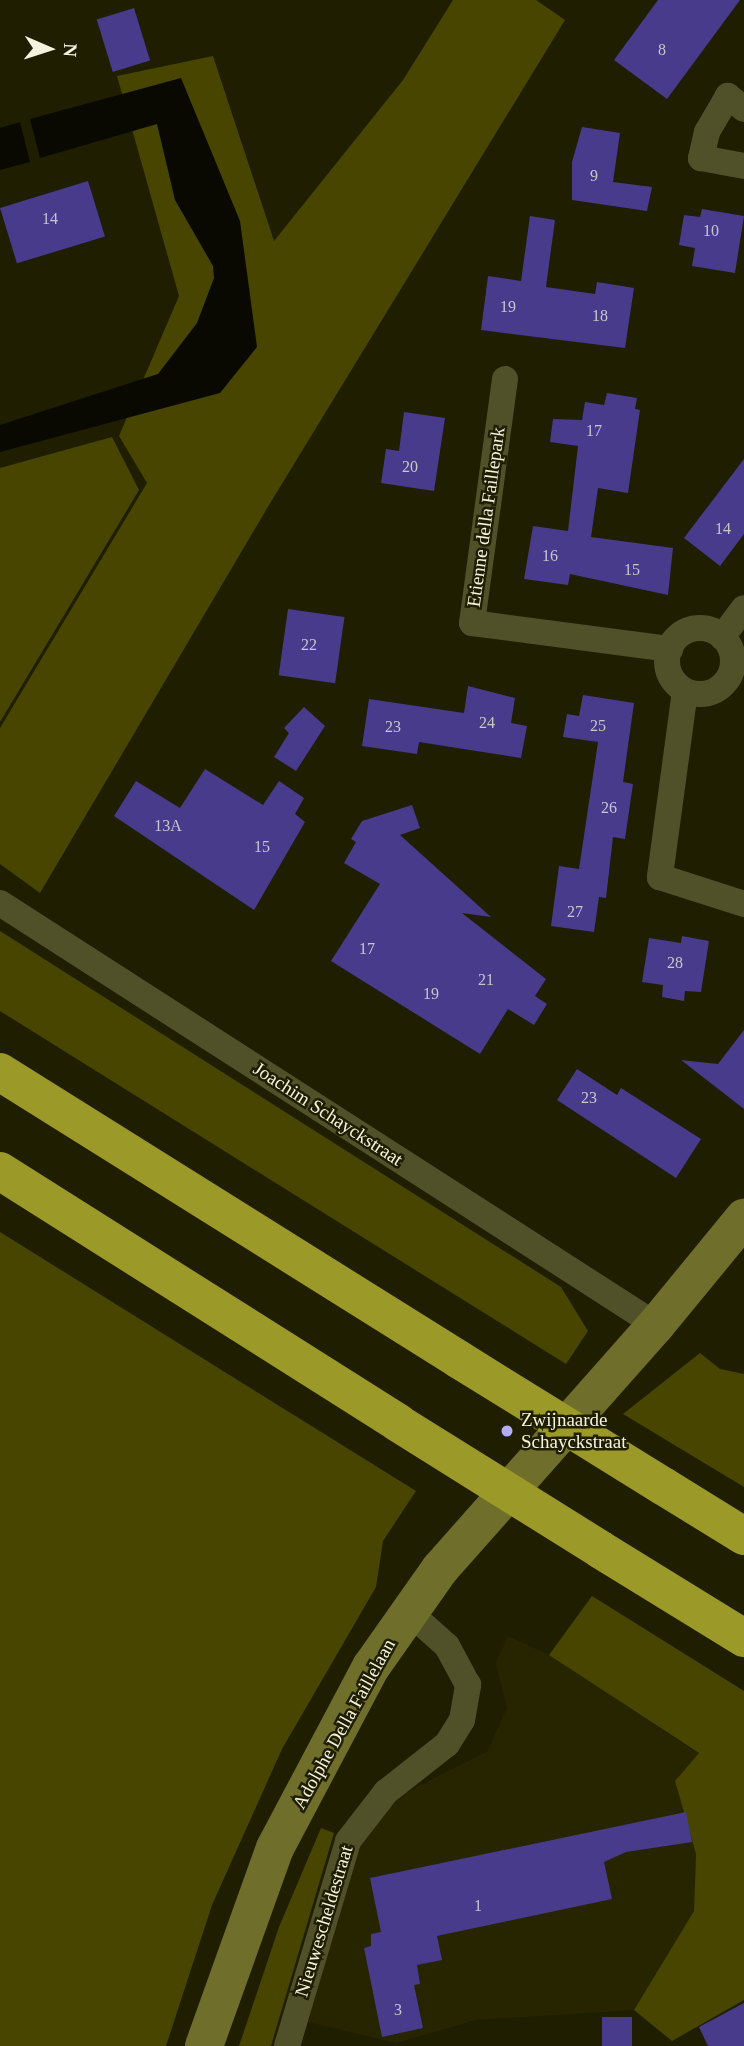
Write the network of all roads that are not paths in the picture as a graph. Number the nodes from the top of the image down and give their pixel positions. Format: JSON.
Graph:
{"nodes":[{"id":1,"x":744,"y":109,"type":"edge"},
{"id":2,"x":744,"y":166,"type":"edge"},
{"id":3,"x":506,"y":379,"type":"dead end"},
{"id":4,"x":744,"y":608,"type":"edge"},
{"id":5,"x":722,"y":637,"type":"junction"},
{"id":6,"x":670,"y":649,"type":"junction"},
{"id":7,"x":685,"y":691,"type":"junction"},
{"id":8,"x":0,"y":903,"type":"edge"},
{"id":9,"x":744,"y":904,"type":"edge"},
{"id":10,"x":0,"y":1072,"type":"edge"},
{"id":11,"x":0,"y":1171,"type":"edge"},
{"id":12,"x":744,"y":1218,"type":"edge"},
{"id":13,"x":656,"y":1325,"type":"junction"},
{"id":14,"x":744,"y":1536,"type":"edge"},
{"id":15,"x":409,"y":1612,"type":"junction"},
{"id":16,"x":744,"y":1638,"type":"edge"},
{"id":17,"x":204,"y":2046,"type":"edge"},
{"id":18,"x":287,"y":2046,"type":"edge"}],
"edges":[{"from":1,"to":2,"type":"street"},
{"from":3,"to":6,"type":"street","name":"Etienne della Faillepark"},
{"from":4,"to":5,"type":"street"},
{"from":5,"to":6,"type":"street"},
{"from":5,"to":7,"type":"street"},
{"from":6,"to":7,"type":"street"},
{"from":7,"to":9,"type":"street"},
{"from":8,"to":13,"type":"street","name":"Joachim Schayckstraat"},
{"from":10,"to":14,"type":"highway","bridge":true},
{"from":11,"to":16,"type":"highway","bridge":true},
{"from":12,"to":13,"type":"main road","name":"Adolphe Della Faillelaan"},
{"from":13,"to":15,"type":"main road","name":"Adolphe Della Faillelaan"},
{"from":15,"to":17,"type":"main road","name":"Adolphe Della Faillelaan"},
{"from":15,"to":18,"type":"street","name":"Nieuwescheldestraat"}]}
